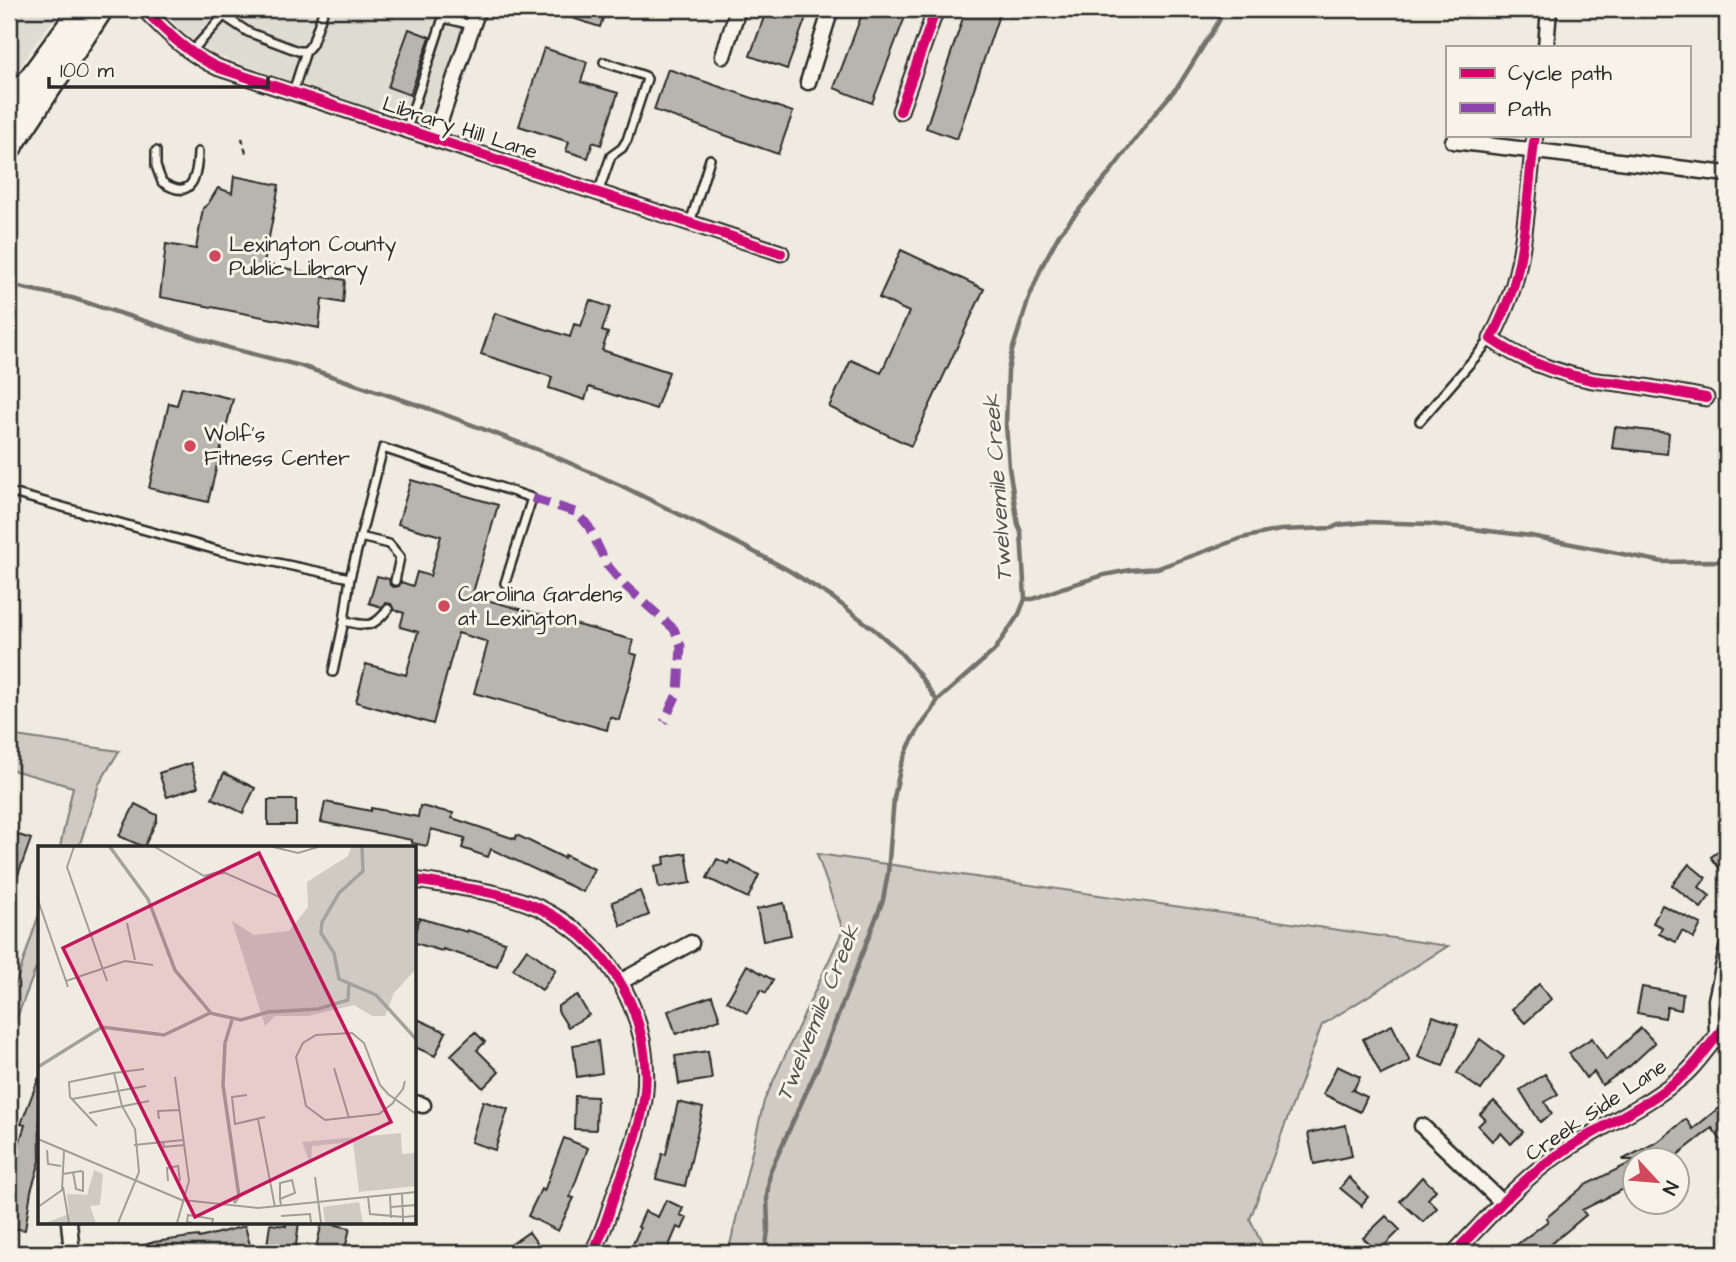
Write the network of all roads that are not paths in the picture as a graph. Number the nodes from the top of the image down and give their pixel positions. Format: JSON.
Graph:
{"nodes":[{"id":1,"x":82,"y":9,"type":"edge"},
{"id":2,"x":101,"y":9,"type":"edge"},
{"id":3,"x":144,"y":9,"type":"edge"},
{"id":4,"x":324,"y":9,"type":"edge"},
{"id":5,"x":478,"y":9,"type":"edge"},
{"id":6,"x":738,"y":9,"type":"edge"},
{"id":7,"x":831,"y":9,"type":"edge"},
{"id":8,"x":936,"y":9,"type":"edge"},
{"id":9,"x":1549,"y":9,"type":"edge"},
{"id":10,"x":228,"y":10,"type":"edge"},
{"id":11,"x":472,"y":26,"type":"junction"},
{"id":12,"x":1546,"y":46,"type":"edge"},
{"id":13,"x":306,"y":51,"type":"junction"},
{"id":14,"x":190,"y":52,"type":"junction"},
{"id":15,"x":723,"y":56,"type":"dead end"},
{"id":16,"x":604,"y":62,"type":"dead end"},
{"id":17,"x":808,"y":82,"type":"dead end"},
{"id":18,"x":293,"y":93,"type":"junction"},
{"id":19,"x":9,"y":111,"type":"edge"},
{"id":20,"x":900,"y":111,"type":"dead end"},
{"id":21,"x":406,"y":130,"type":"junction"},
{"id":22,"x":1535,"y":136,"type":"edge"},
{"id":23,"x":434,"y":139,"type":"junction"},
{"id":24,"x":1453,"y":141,"type":"dead end"},
{"id":25,"x":9,"y":148,"type":"edge"},
{"id":26,"x":1533,"y":150,"type":"junction"},
{"id":27,"x":156,"y":151,"type":"dead end"},
{"id":28,"x":198,"y":152,"type":"dead end"},
{"id":29,"x":710,"y":159,"type":"dead end"},
{"id":30,"x":1727,"y":174,"type":"edge"},
{"id":31,"x":598,"y":193,"type":"junction"},
{"id":32,"x":690,"y":223,"type":"junction"},
{"id":33,"x":781,"y":253,"type":"dead end"},
{"id":34,"x":1491,"y":339,"type":"junction"},
{"id":35,"x":1706,"y":398,"type":"dead end"},
{"id":36,"x":1420,"y":421,"type":"dead end"},
{"id":37,"x":9,"y":492,"type":"edge"},
{"id":38,"x":360,"y":537,"type":"junction"},
{"id":39,"x":350,"y":578,"type":"junction"},
{"id":40,"x":395,"y":581,"type":"dead end"},
{"id":41,"x":505,"y":583,"type":"dead end"},
{"id":42,"x":388,"y":609,"type":"dead end"},
{"id":43,"x":344,"y":621,"type":"junction"},
{"id":44,"x":333,"y":672,"type":"dead end"},
{"id":45,"x":416,"y":880,"type":"edge"},
{"id":46,"x":691,"y":943,"type":"dead end"},
{"id":47,"x":1727,"y":949,"type":"edge"},
{"id":48,"x":620,"y":982,"type":"junction"},
{"id":49,"x":1722,"y":1030,"type":"edge"},
{"id":50,"x":1422,"y":1126,"type":"dead end"},
{"id":51,"x":1503,"y":1203,"type":"junction"},
{"id":52,"x":69,"y":1224,"type":"edge"},
{"id":53,"x":72,"y":1253,"type":"edge"},
{"id":54,"x":592,"y":1253,"type":"edge"},
{"id":55,"x":1454,"y":1253,"type":"edge"}],
"edges":[{"from":1,"to":19,"type":"main road"},
{"from":2,"to":25,"type":"main road"},
{"from":3,"to":14,"type":"street","name":"Library Hill Lane"},
{"from":4,"to":13,"type":"lane"},
{"from":5,"to":11,"type":"street"},
{"from":6,"to":15,"type":"street"},
{"from":7,"to":17,"type":"street"},
{"from":8,"to":20,"type":"street"},
{"from":9,"to":12,"type":"street"},
{"from":10,"to":13,"type":"lane"},
{"from":10,"to":14,"type":"lane"},
{"from":11,"to":21,"type":"lane"},
{"from":11,"to":23,"type":"street"},
{"from":13,"to":18,"type":"lane"},
{"from":14,"to":18,"type":"street","name":"Library Hill Lane"},
{"from":16,"to":31,"type":"lane"},
{"from":18,"to":21,"type":"street","name":"Library Hill Lane"},
{"from":21,"to":23,"type":"street","name":"Library Hill Lane"},
{"from":22,"to":26,"type":"street"},
{"from":23,"to":31,"type":"street","name":"Library Hill Lane"},
{"from":24,"to":26,"type":"street"},
{"from":26,"to":30,"type":"street"},
{"from":26,"to":34,"type":"street"},
{"from":27,"to":28,"type":"lane"},
{"from":29,"to":32,"type":"lane"},
{"from":31,"to":32,"type":"street","name":"Library Hill Lane"},
{"from":32,"to":33,"type":"street","name":"Library Hill Lane"},
{"from":34,"to":35,"type":"street"},
{"from":34,"to":36,"type":"lane"},
{"from":37,"to":39,"type":"lane"},
{"from":38,"to":39,"type":"lane"},
{"from":38,"to":40,"type":"lane"},
{"from":38,"to":41,"type":"lane"},
{"from":39,"to":43,"type":"lane"},
{"from":42,"to":43,"type":"lane"},
{"from":43,"to":44,"type":"lane"},
{"from":45,"to":48,"type":"street"},
{"from":46,"to":48,"type":"street"},
{"from":47,"to":49,"type":"street","name":"Creek Side Lane"},
{"from":48,"to":54,"type":"street"},
{"from":49,"to":51,"type":"street","name":"Creek Side Lane"},
{"from":50,"to":51,"type":"street"},
{"from":51,"to":55,"type":"street","name":"Creek Side Lane"},
{"from":52,"to":53,"type":"street"}]}
